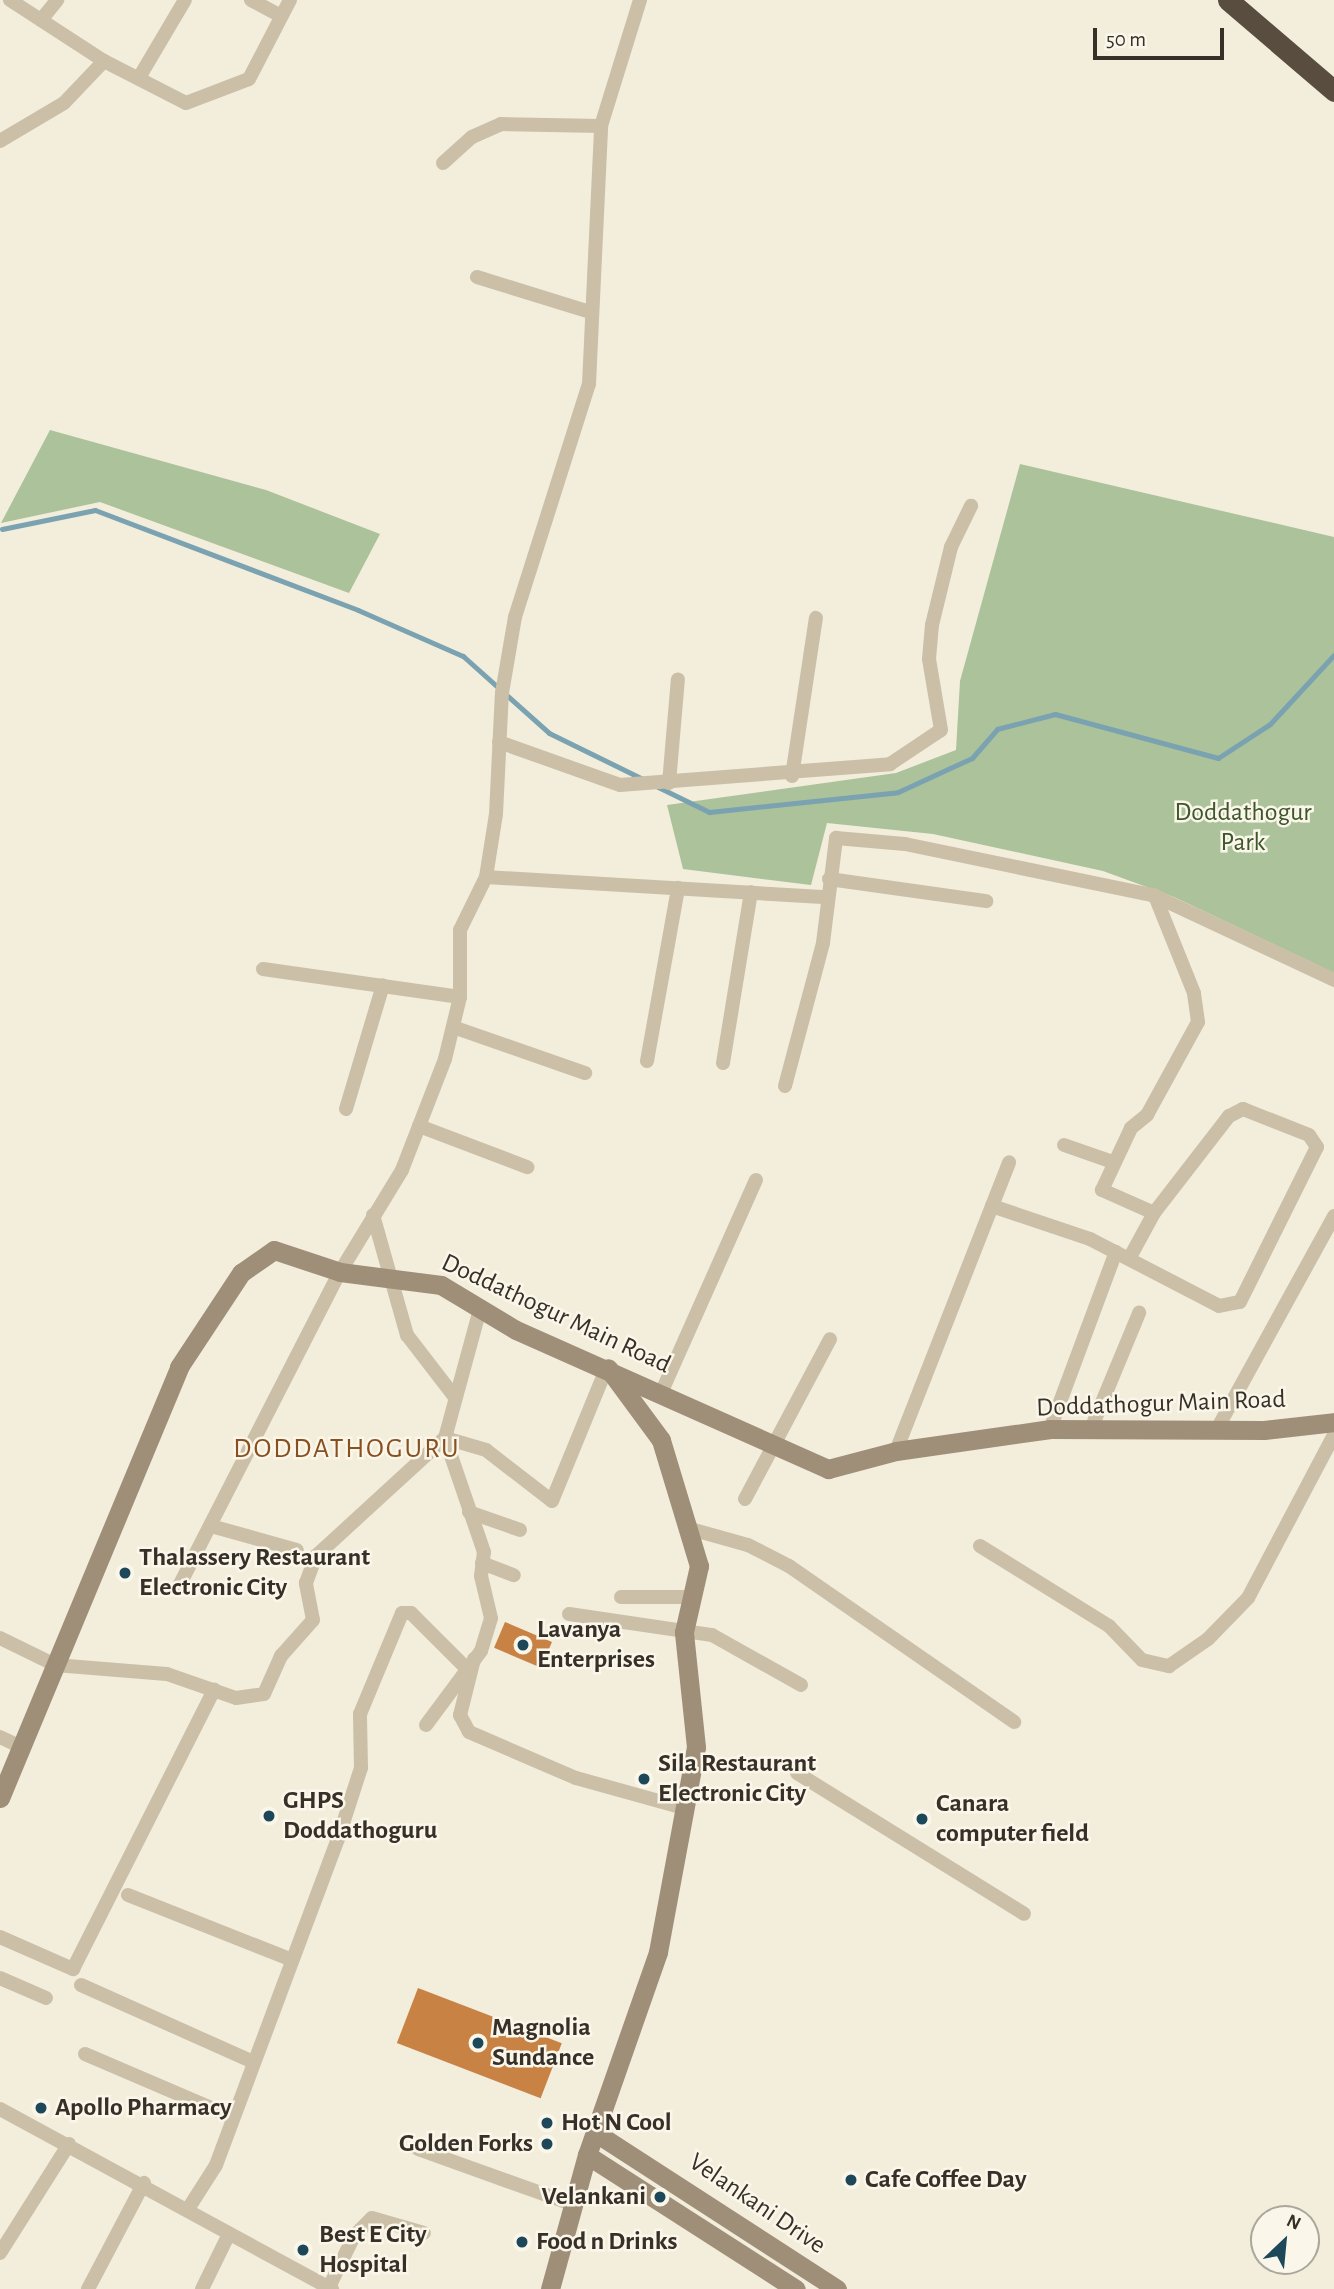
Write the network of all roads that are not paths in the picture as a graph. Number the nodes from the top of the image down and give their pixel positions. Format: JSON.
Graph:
{"nodes":[{"id":1,"x":10,"y":0,"type":"edge"},
{"id":2,"x":57,"y":0,"type":"edge"},
{"id":3,"x":185,"y":0,"type":"edge"},
{"id":4,"x":251,"y":0,"type":"edge"},
{"id":5,"x":290,"y":0,"type":"edge"},
{"id":6,"x":640,"y":0,"type":"edge"},
{"id":7,"x":1227,"y":0,"type":"edge"},
{"id":8,"x":281,"y":16,"type":"junction"},
{"id":9,"x":41,"y":20,"type":"junction"},
{"id":10,"x":104,"y":61,"type":"junction"},
{"id":11,"x":140,"y":76,"type":"junction"},
{"id":12,"x":1334,"y":91,"type":"edge"},
{"id":13,"x":601,"y":126,"type":"junction"},
{"id":14,"x":0,"y":141,"type":"edge"},
{"id":15,"x":443,"y":163,"type":"dead end"},
{"id":16,"x":477,"y":277,"type":"dead end"},
{"id":17,"x":590,"y":312,"type":"junction"},
{"id":18,"x":971,"y":506,"type":"dead end"},
{"id":19,"x":817,"y":618,"type":"dead end"},
{"id":20,"x":678,"y":679,"type":"dead end"},
{"id":21,"x":499,"y":742,"type":"junction"},
{"id":22,"x":792,"y":776,"type":"junction"},
{"id":23,"x":669,"y":783,"type":"junction"},
{"id":24,"x":486,"y":877,"type":"junction"},
{"id":25,"x":829,"y":879,"type":"junction"},
{"id":26,"x":678,"y":888,"type":"junction"},
{"id":27,"x":751,"y":892,"type":"junction"},
{"id":28,"x":1155,"y":896,"type":"junction"},
{"id":29,"x":826,"y":897,"type":"junction"},
{"id":30,"x":986,"y":901,"type":"dead end"},
{"id":31,"x":263,"y":969,"type":"dead end"},
{"id":32,"x":1334,"y":980,"type":"edge"},
{"id":33,"x":383,"y":985,"type":"junction"},
{"id":34,"x":460,"y":997,"type":"junction"},
{"id":35,"x":453,"y":1027,"type":"junction"},
{"id":36,"x":647,"y":1060,"type":"dead end"},
{"id":37,"x":723,"y":1063,"type":"dead end"},
{"id":38,"x":585,"y":1073,"type":"dead end"},
{"id":39,"x":785,"y":1086,"type":"dead end"},
{"id":40,"x":346,"y":1109,"type":"dead end"},
{"id":41,"x":419,"y":1126,"type":"junction"},
{"id":42,"x":1064,"y":1145,"type":"dead end"},
{"id":43,"x":1009,"y":1162,"type":"dead end"},
{"id":44,"x":1113,"y":1162,"type":"junction"},
{"id":45,"x":527,"y":1167,"type":"dead end"},
{"id":46,"x":756,"y":1180,"type":"dead end"},
{"id":47,"x":992,"y":1206,"type":"junction"},
{"id":48,"x":1154,"y":1213,"type":"junction"},
{"id":49,"x":373,"y":1215,"type":"junction"},
{"id":50,"x":1334,"y":1216,"type":"edge"},
{"id":51,"x":1123,"y":1255,"type":"junction"},
{"id":52,"x":340,"y":1272,"type":"junction"},
{"id":53,"x":395,"y":1277,"type":"junction"},
{"id":54,"x":480,"y":1309,"type":"junction"},
{"id":55,"x":1139,"y":1313,"type":"dead end"},
{"id":56,"x":830,"y":1339,"type":"dead end"},
{"id":57,"x":607,"y":1367,"type":"junction"},
{"id":58,"x":662,"y":1391,"type":"junction"},
{"id":59,"x":454,"y":1396,"type":"junction"},
{"id":60,"x":1334,"y":1422,"type":"edge"},
{"id":61,"x":1050,"y":1429,"type":"junction"},
{"id":62,"x":1091,"y":1429,"type":"junction"},
{"id":63,"x":1217,"y":1429,"type":"junction"},
{"id":64,"x":1334,"y":1435,"type":"edge"},
{"id":65,"x":445,"y":1438,"type":"junction"},
{"id":66,"x":772,"y":1448,"type":"junction"},
{"id":67,"x":896,"y":1451,"type":"junction"},
{"id":68,"x":745,"y":1499,"type":"dead end"},
{"id":69,"x":469,"y":1512,"type":"junction"},
{"id":70,"x":211,"y":1526,"type":"junction"},
{"id":71,"x":687,"y":1528,"type":"junction"},
{"id":72,"x":520,"y":1530,"type":"dead end"},
{"id":73,"x":980,"y":1546,"type":"dead end"},
{"id":74,"x":297,"y":1550,"type":"dead end"},
{"id":75,"x":482,"y":1563,"type":"junction"},
{"id":76,"x":514,"y":1576,"type":"dead end"},
{"id":77,"x":178,"y":1588,"type":"dead end"},
{"id":78,"x":621,"y":1597,"type":"dead end"},
{"id":79,"x":689,"y":1597,"type":"junction"},
{"id":80,"x":569,"y":1614,"type":"dead end"},
{"id":81,"x":684,"y":1632,"type":"junction"},
{"id":82,"x":0,"y":1638,"type":"edge"},
{"id":83,"x":469,"y":1662,"type":"junction"},
{"id":84,"x":55,"y":1665,"type":"junction"},
{"id":85,"x":801,"y":1685,"type":"dead end"},
{"id":86,"x":214,"y":1690,"type":"junction"},
{"id":87,"x":1014,"y":1722,"type":"dead end"},
{"id":88,"x":426,"y":1725,"type":"dead end"},
{"id":89,"x":0,"y":1737,"type":"edge"},
{"id":90,"x":21,"y":1747,"type":"junction"},
{"id":91,"x":797,"y":1773,"type":"dead end"},
{"id":92,"x":0,"y":1798,"type":"edge"},
{"id":93,"x":684,"y":1808,"type":"junction"},
{"id":94,"x":128,"y":1895,"type":"dead end"},
{"id":95,"x":1024,"y":1914,"type":"dead end"},
{"id":96,"x":0,"y":1937,"type":"edge"},
{"id":97,"x":290,"y":1959,"type":"junction"},
{"id":98,"x":0,"y":1978,"type":"edge"},
{"id":99,"x":81,"y":1985,"type":"dead end"},
{"id":100,"x":46,"y":1998,"type":"dead end"},
{"id":101,"x":85,"y":2054,"type":"dead end"},
{"id":102,"x":251,"y":2060,"type":"junction"},
{"id":103,"x":0,"y":2109,"type":"edge"},
{"id":104,"x":232,"y":2117,"type":"junction"},
{"id":105,"x":596,"y":2133,"type":"junction"},
{"id":106,"x":69,"y":2144,"type":"junction"},
{"id":107,"x":418,"y":2148,"type":"dead end"},
{"id":108,"x":587,"y":2155,"type":"junction"},
{"id":109,"x":144,"y":2183,"type":"junction"},
{"id":110,"x":572,"y":2204,"type":"junction"},
{"id":111,"x":188,"y":2210,"type":"junction"},
{"id":112,"x":424,"y":2233,"type":"dead end"},
{"id":113,"x":228,"y":2236,"type":"junction"},
{"id":114,"x":0,"y":2253,"type":"edge"},
{"id":115,"x":331,"y":2288,"type":"edge"},
{"id":116,"x":89,"y":2289,"type":"edge"},
{"id":117,"x":202,"y":2289,"type":"edge"},
{"id":118,"x":550,"y":2289,"type":"edge"},
{"id":119,"x":796,"y":2289,"type":"edge"},
{"id":120,"x":837,"y":2289,"type":"edge"}],
"edges":[{"from":1,"to":9,"type":"street"},
{"from":2,"to":9,"type":"street"},
{"from":3,"to":11,"type":"street"},
{"from":4,"to":8,"type":"street"},
{"from":5,"to":8,"type":"street"},
{"from":6,"to":13,"type":"street"},
{"from":7,"to":12,"type":"highway"},
{"from":8,"to":11,"type":"street"},
{"from":9,"to":10,"type":"street"},
{"from":10,"to":11,"type":"street"},
{"from":10,"to":14,"type":"street"},
{"from":13,"to":15,"type":"street"},
{"from":13,"to":17,"type":"street"},
{"from":16,"to":17,"type":"street"},
{"from":17,"to":21,"type":"street"},
{"from":18,"to":22,"type":"street"},
{"from":19,"to":22,"type":"street"},
{"from":20,"to":23,"type":"street"},
{"from":21,"to":23,"type":"street"},
{"from":21,"to":24,"type":"street"},
{"from":22,"to":23,"type":"street"},
{"from":24,"to":26,"type":"street"},
{"from":24,"to":34,"type":"street"},
{"from":25,"to":28,"type":"street"},
{"from":25,"to":29,"type":"street"},
{"from":25,"to":30,"type":"street"},
{"from":26,"to":27,"type":"street"},
{"from":26,"to":36,"type":"street"},
{"from":27,"to":29,"type":"street"},
{"from":27,"to":37,"type":"street"},
{"from":28,"to":32,"type":"street"},
{"from":28,"to":44,"type":"street"},
{"from":29,"to":39,"type":"street"},
{"from":31,"to":33,"type":"street"},
{"from":33,"to":34,"type":"street"},
{"from":33,"to":40,"type":"street"},
{"from":34,"to":35,"type":"street"},
{"from":35,"to":38,"type":"street"},
{"from":35,"to":41,"type":"street"},
{"from":41,"to":45,"type":"street"},
{"from":41,"to":49,"type":"street"},
{"from":42,"to":44,"type":"street"},
{"from":43,"to":47,"type":"street"},
{"from":44,"to":48,"type":"street"},
{"from":46,"to":58,"type":"street"},
{"from":47,"to":51,"type":"street"},
{"from":47,"to":67,"type":"street"},
{"from":48,"to":51,"type":"street"},
{"from":48,"to":51,"type":"street"},
{"from":49,"to":52,"type":"street"},
{"from":49,"to":53,"type":"street"},
{"from":50,"to":63,"type":"street"},
{"from":51,"to":61,"type":"street"},
{"from":52,"to":53,"type":"street","name":"Doddathogur Main Road"},
{"from":52,"to":70,"type":"street"},
{"from":52,"to":84,"type":"street","name":"Doddathogur Main Road"},
{"from":53,"to":54,"type":"street","name":"Doddathogur Main Road"},
{"from":53,"to":59,"type":"street"},
{"from":54,"to":57,"type":"street","name":"Doddathogur Main Road"},
{"from":54,"to":59,"type":"street"},
{"from":55,"to":62,"type":"street"},
{"from":56,"to":66,"type":"street"},
{"from":57,"to":58,"type":"street","name":"Doddathogur Main Road"},
{"from":57,"to":65,"type":"street"},
{"from":57,"to":71,"type":"street"},
{"from":58,"to":66,"type":"street","name":"Doddathogur Main Road"},
{"from":59,"to":65,"type":"street"},
{"from":60,"to":63,"type":"street","name":"Doddathogur Main Road"},
{"from":61,"to":62,"type":"street","name":"Doddathogur Main Road"},
{"from":61,"to":67,"type":"street","name":"Doddathogur Main Road"},
{"from":62,"to":63,"type":"street","name":"Doddathogur Main Road"},
{"from":64,"to":73,"type":"street"},
{"from":65,"to":69,"type":"street"},
{"from":65,"to":86,"type":"street"},
{"from":66,"to":67,"type":"street","name":"Doddathogur Main Road"},
{"from":66,"to":68,"type":"street"},
{"from":69,"to":72,"type":"street"},
{"from":69,"to":75,"type":"street"},
{"from":70,"to":74,"type":"street"},
{"from":70,"to":77,"type":"street"},
{"from":71,"to":79,"type":"street"},
{"from":71,"to":87,"type":"street"},
{"from":75,"to":76,"type":"street"},
{"from":75,"to":83,"type":"street"},
{"from":78,"to":79,"type":"street"},
{"from":79,"to":81,"type":"street"},
{"from":80,"to":81,"type":"street"},
{"from":81,"to":85,"type":"street"},
{"from":81,"to":93,"type":"street"},
{"from":82,"to":84,"type":"street"},
{"from":83,"to":88,"type":"street"},
{"from":83,"to":93,"type":"street"},
{"from":83,"to":97,"type":"street"},
{"from":84,"to":86,"type":"street"},
{"from":84,"to":90,"type":"street","name":"Doddathogur Main Road"},
{"from":86,"to":96,"type":"street"},
{"from":89,"to":90,"type":"street"},
{"from":90,"to":92,"type":"street","name":"Doddathogur Main Road"},
{"from":91,"to":95,"type":"street"},
{"from":93,"to":105,"type":"street"},
{"from":94,"to":97,"type":"street"},
{"from":97,"to":102,"type":"street"},
{"from":98,"to":100,"type":"street"},
{"from":99,"to":102,"type":"street"},
{"from":101,"to":104,"type":"street"},
{"from":102,"to":104,"type":"street"},
{"from":103,"to":106,"type":"street"},
{"from":104,"to":111,"type":"street"},
{"from":105,"to":108,"type":"street"},
{"from":105,"to":120,"type":"street","name":"Velankani Drive"},
{"from":106,"to":109,"type":"street"},
{"from":106,"to":114,"type":"street"},
{"from":107,"to":110,"type":"street"},
{"from":108,"to":110,"type":"street"},
{"from":108,"to":119,"type":"street","name":"Velankani Drive"},
{"from":109,"to":111,"type":"street"},
{"from":109,"to":116,"type":"street"},
{"from":110,"to":118,"type":"street"},
{"from":111,"to":113,"type":"street"},
{"from":112,"to":115,"type":"street"},
{"from":113,"to":115,"type":"street"},
{"from":113,"to":117,"type":"street"}]}
